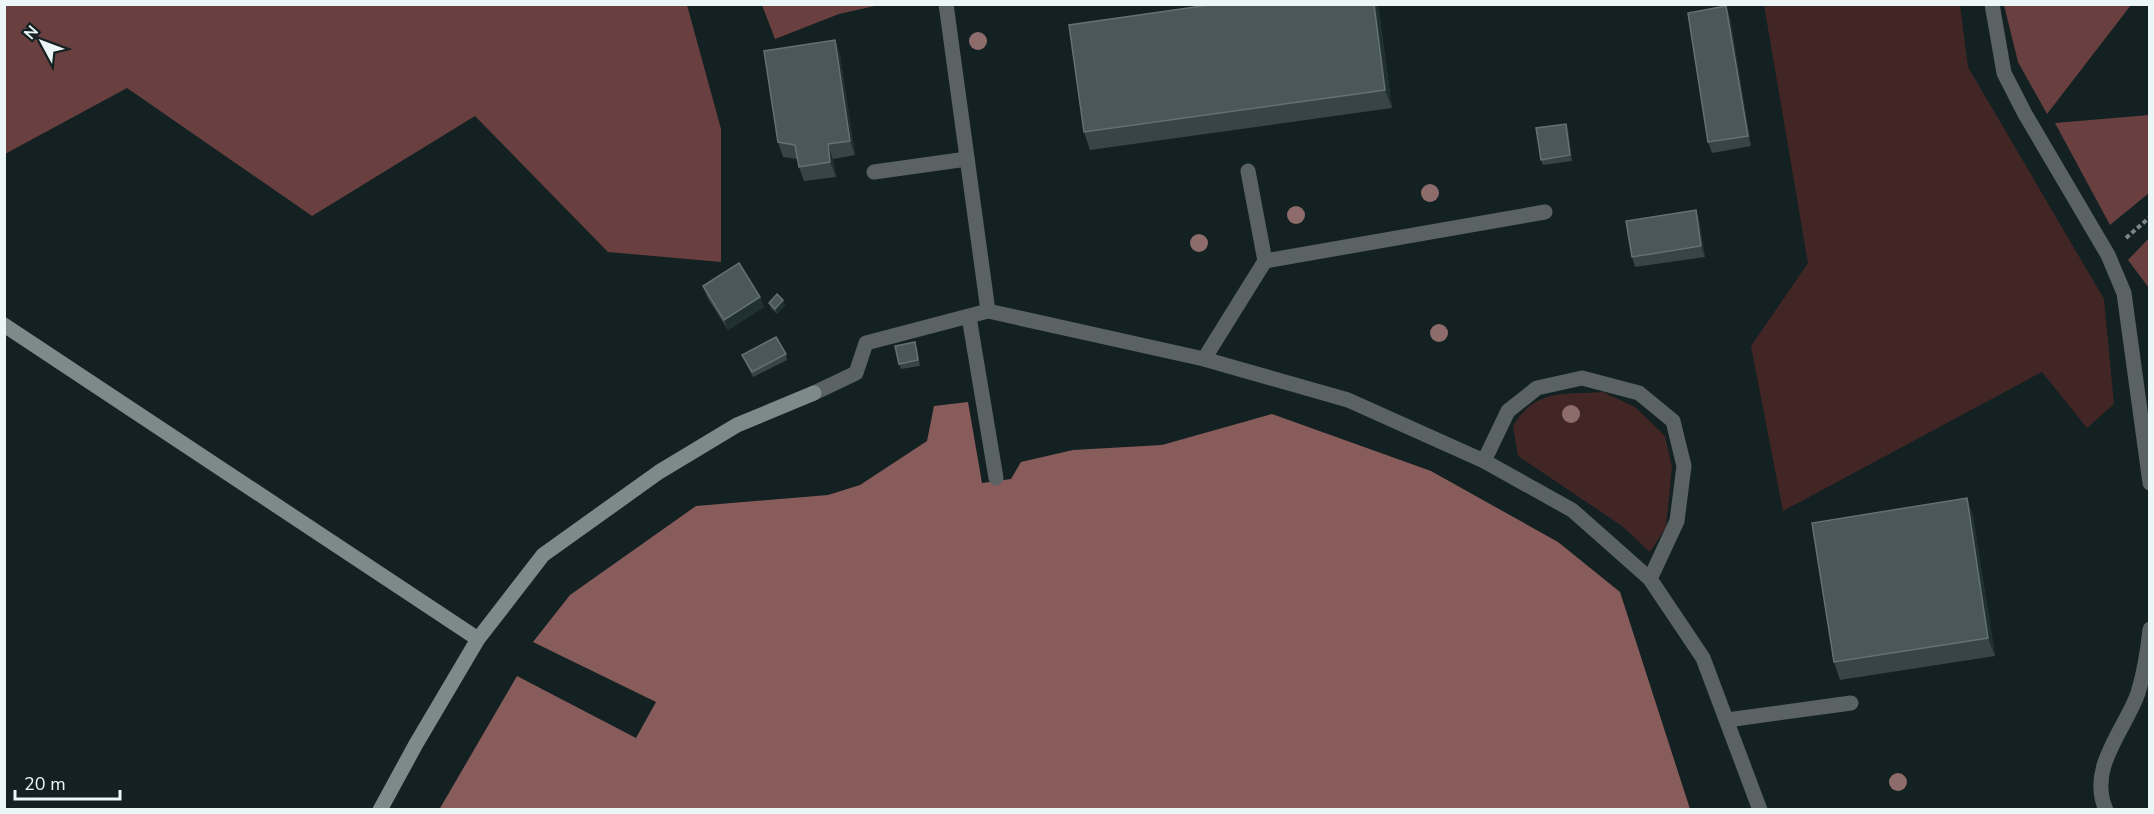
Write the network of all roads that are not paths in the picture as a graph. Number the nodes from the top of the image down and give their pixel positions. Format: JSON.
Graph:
{"nodes":[{"id":1,"x":946,"y":4,"type":"edge"},
{"id":2,"x":1992,"y":4,"type":"edge"},
{"id":3,"x":967,"y":159,"type":"junction"},
{"id":4,"x":1248,"y":171,"type":"dead end"},
{"id":5,"x":874,"y":172,"type":"dead end"},
{"id":6,"x":1545,"y":212,"type":"dead end"},
{"id":7,"x":1265,"y":261,"type":"junction"},
{"id":8,"x":988,"y":311,"type":"junction"},
{"id":9,"x":969,"y":316,"type":"junction"},
{"id":10,"x":4,"y":325,"type":"edge"},
{"id":11,"x":1204,"y":359,"type":"junction"},
{"id":12,"x":1484,"y":461,"type":"junction"},
{"id":13,"x":996,"y":478,"type":"dead end"},
{"id":14,"x":2150,"y":483,"type":"edge"},
{"id":15,"x":1650,"y":579,"type":"junction"},
{"id":16,"x":2150,"y":629,"type":"edge"},
{"id":17,"x":478,"y":639,"type":"junction"},
{"id":18,"x":1851,"y":703,"type":"dead end"},
{"id":19,"x":1726,"y":720,"type":"junction"},
{"id":20,"x":380,"y":810,"type":"edge"},
{"id":21,"x":1760,"y":810,"type":"edge"},
{"id":22,"x":2106,"y":810,"type":"edge"}],
"edges":[{"from":1,"to":3,"type":"street"},
{"from":2,"to":14,"type":"street"},
{"from":3,"to":5,"type":"street"},
{"from":3,"to":8,"type":"street"},
{"from":4,"to":7,"type":"street"},
{"from":6,"to":7,"type":"street"},
{"from":7,"to":11,"type":"street"},
{"from":8,"to":9,"type":"street"},
{"from":8,"to":11,"type":"street"},
{"from":9,"to":13,"type":"street"},
{"from":9,"to":17,"type":"street"},
{"from":10,"to":17,"type":"street"},
{"from":11,"to":12,"type":"street"},
{"from":12,"to":15,"type":"street"},
{"from":12,"to":15,"type":"street"},
{"from":15,"to":19,"type":"street"},
{"from":16,"to":22,"type":"street"},
{"from":17,"to":20,"type":"street"},
{"from":18,"to":19,"type":"street"},
{"from":19,"to":21,"type":"street"}]}
